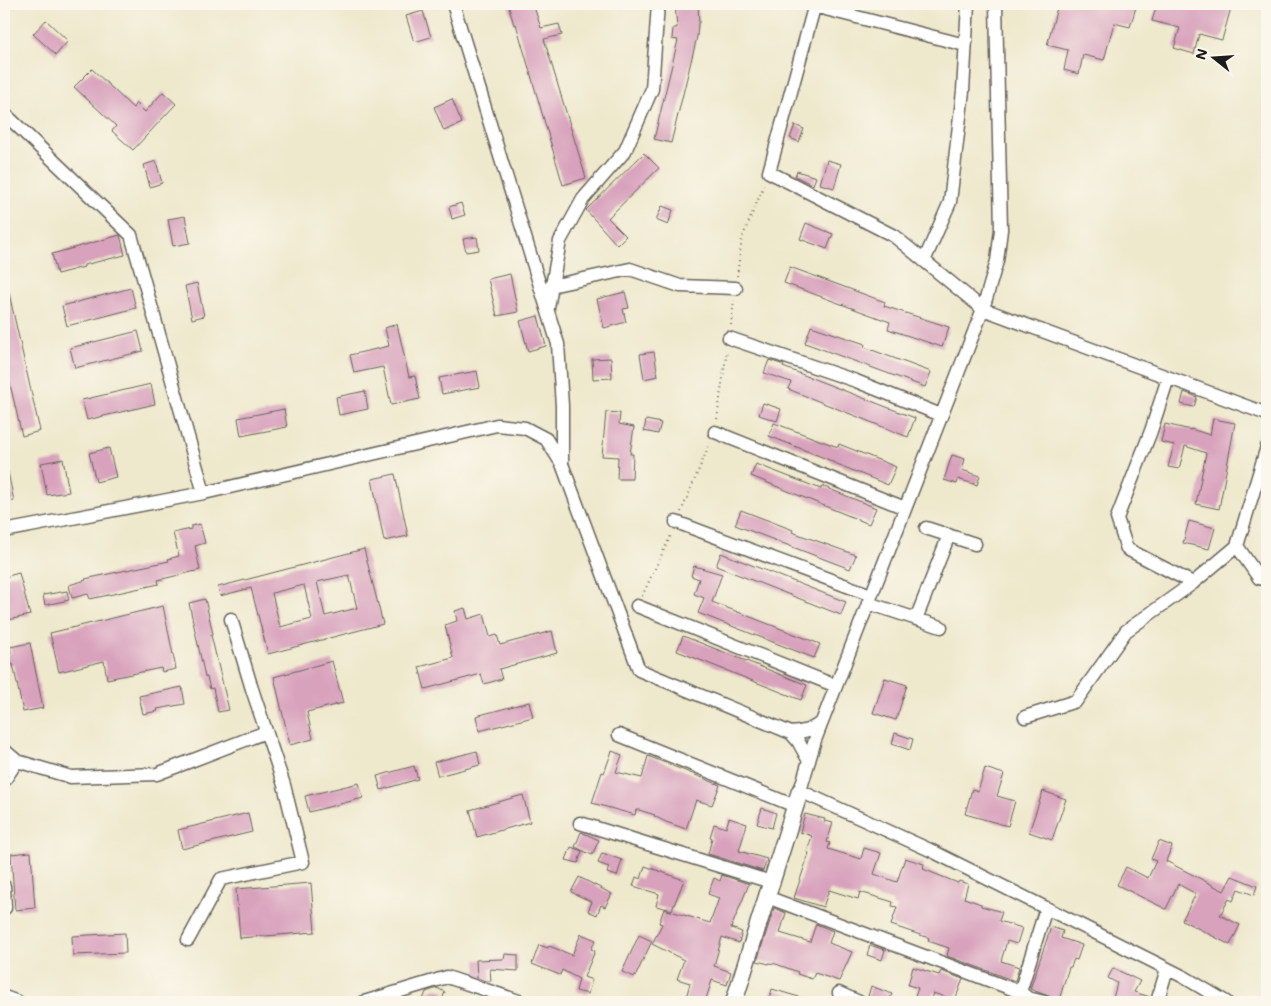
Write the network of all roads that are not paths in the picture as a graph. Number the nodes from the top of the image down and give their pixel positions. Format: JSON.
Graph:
{"nodes":[{"id":1,"x":453,"y":4,"type":"edge"},
{"id":2,"x":658,"y":4,"type":"edge"},
{"id":3,"x":968,"y":4,"type":"edge"},
{"id":4,"x":996,"y":4,"type":"edge"},
{"id":5,"x":814,"y":5,"type":"edge"},
{"id":6,"x":965,"y":44,"type":"junction"},
{"id":7,"x":4,"y":113,"type":"edge"},
{"id":8,"x":924,"y":261,"type":"junction"},
{"id":9,"x":551,"y":286,"type":"junction"},
{"id":10,"x":736,"y":288,"type":"road end"},
{"id":11,"x":983,"y":309,"type":"junction"},
{"id":12,"x":547,"y":310,"type":"junction"},
{"id":13,"x":729,"y":338,"type":"road end"},
{"id":14,"x":1168,"y":378,"type":"junction"},
{"id":15,"x":1267,"y":414,"type":"edge"},
{"id":16,"x":941,"y":415,"type":"junction"},
{"id":17,"x":715,"y":432,"type":"road end"},
{"id":18,"x":1267,"y":447,"type":"edge"},
{"id":19,"x":562,"y":464,"type":"junction"},
{"id":20,"x":204,"y":493,"type":"junction"},
{"id":21,"x":905,"y":508,"type":"junction"},
{"id":22,"x":676,"y":522,"type":"road end"},
{"id":23,"x":926,"y":528,"type":"dead end"},
{"id":24,"x":4,"y":531,"type":"edge"},
{"id":25,"x":949,"y":535,"type":"junction"},
{"id":26,"x":975,"y":544,"type":"dead end"},
{"id":27,"x":1237,"y":546,"type":"junction"},
{"id":28,"x":1267,"y":580,"type":"edge"},
{"id":29,"x":1193,"y":582,"type":"junction"},
{"id":30,"x":870,"y":599,"type":"junction"},
{"id":31,"x":638,"y":606,"type":"road end"},
{"id":32,"x":231,"y":618,"type":"dead end"},
{"id":33,"x":916,"y":619,"type":"junction"},
{"id":34,"x":941,"y":627,"type":"dead end"},
{"id":35,"x":836,"y":686,"type":"junction"},
{"id":36,"x":1025,"y":717,"type":"dead end"},
{"id":37,"x":822,"y":723,"type":"junction"},
{"id":38,"x":266,"y":732,"type":"junction"},
{"id":39,"x":791,"y":733,"type":"junction"},
{"id":40,"x":619,"y":735,"type":"dead end"},
{"id":41,"x":4,"y":750,"type":"edge"},
{"id":42,"x":16,"y":760,"type":"junction"},
{"id":43,"x":809,"y":761,"type":"junction"},
{"id":44,"x":4,"y":781,"type":"edge"},
{"id":45,"x":800,"y":791,"type":"junction"},
{"id":46,"x":795,"y":806,"type":"junction"},
{"id":47,"x":580,"y":823,"type":"dead end"},
{"id":48,"x":4,"y":886,"type":"edge"},
{"id":49,"x":769,"y":890,"type":"junction"},
{"id":50,"x":5,"y":908,"type":"edge"},
{"id":51,"x":1046,"y":908,"type":"junction"},
{"id":52,"x":188,"y":940,"type":"dead end"},
{"id":53,"x":1167,"y":969,"type":"junction"},
{"id":54,"x":839,"y":993,"type":"dead end"},
{"id":55,"x":4,"y":997,"type":"edge"},
{"id":56,"x":1019,"y":997,"type":"edge"},
{"id":57,"x":18,"y":1002,"type":"edge"},
{"id":58,"x":366,"y":1002,"type":"edge"},
{"id":59,"x":522,"y":1002,"type":"edge"},
{"id":60,"x":734,"y":1002,"type":"edge"},
{"id":61,"x":859,"y":1002,"type":"edge"},
{"id":62,"x":1044,"y":1002,"type":"edge"},
{"id":63,"x":1157,"y":1002,"type":"edge"},
{"id":64,"x":1226,"y":1002,"type":"edge"}],
"edges":[{"from":1,"to":12,"type":"street"},
{"from":2,"to":9,"type":"street"},
{"from":3,"to":6,"type":"street"},
{"from":4,"to":11,"type":"street"},
{"from":5,"to":6,"type":"street"},
{"from":5,"to":8,"type":"street"},
{"from":6,"to":8,"type":"street"},
{"from":7,"to":20,"type":"street"},
{"from":8,"to":11,"type":"street"},
{"from":9,"to":10,"type":"street"},
{"from":9,"to":12,"type":"street"},
{"from":11,"to":14,"type":"street"},
{"from":11,"to":16,"type":"street"},
{"from":12,"to":19,"type":"street"},
{"from":13,"to":16,"type":"street"},
{"from":14,"to":15,"type":"street"},
{"from":14,"to":29,"type":"street"},
{"from":16,"to":21,"type":"street"},
{"from":17,"to":21,"type":"street"},
{"from":18,"to":27,"type":"street"},
{"from":19,"to":20,"type":"street"},
{"from":19,"to":39,"type":"street"},
{"from":20,"to":24,"type":"street"},
{"from":21,"to":30,"type":"street"},
{"from":22,"to":30,"type":"street"},
{"from":23,"to":25,"type":"street"},
{"from":25,"to":26,"type":"street"},
{"from":25,"to":33,"type":"street"},
{"from":27,"to":28,"type":"street"},
{"from":27,"to":29,"type":"street"},
{"from":29,"to":36,"type":"street"},
{"from":30,"to":33,"type":"street"},
{"from":30,"to":35,"type":"street"},
{"from":31,"to":35,"type":"street"},
{"from":32,"to":38,"type":"street"},
{"from":33,"to":34,"type":"street"},
{"from":35,"to":37,"type":"street"},
{"from":37,"to":39,"type":"street"},
{"from":37,"to":43,"type":"street"},
{"from":38,"to":42,"type":"street"},
{"from":38,"to":52,"type":"street"},
{"from":39,"to":43,"type":"street"},
{"from":40,"to":46,"type":"street"},
{"from":41,"to":42,"type":"street"},
{"from":42,"to":44,"type":"street"},
{"from":43,"to":45,"type":"street"},
{"from":45,"to":46,"type":"main road"},
{"from":45,"to":51,"type":"street"},
{"from":46,"to":49,"type":"main road"},
{"from":47,"to":49,"type":"street"},
{"from":48,"to":50,"type":"street"},
{"from":49,"to":56,"type":"street"},
{"from":49,"to":60,"type":"main road"},
{"from":51,"to":53,"type":"street"},
{"from":51,"to":56,"type":"street"},
{"from":53,"to":63,"type":"street"},
{"from":53,"to":64,"type":"street"},
{"from":54,"to":61,"type":"street"},
{"from":55,"to":57,"type":"street"},
{"from":56,"to":62,"type":"street"},
{"from":58,"to":59,"type":"street"}]}
